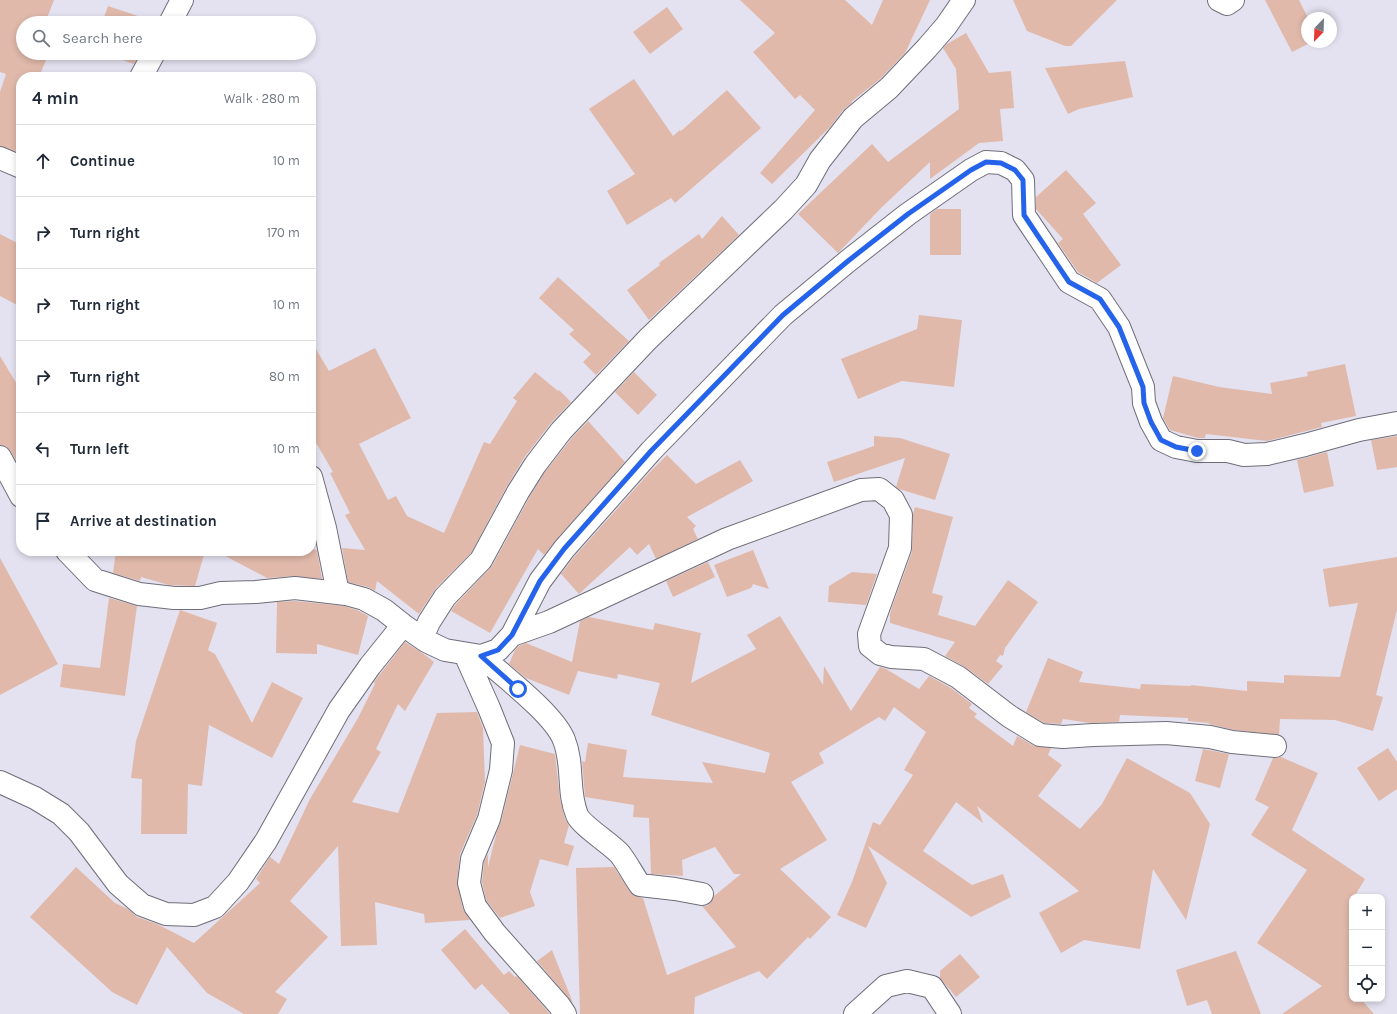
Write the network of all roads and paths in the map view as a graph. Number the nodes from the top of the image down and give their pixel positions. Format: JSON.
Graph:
{"nodes":[{"id":1,"x":182,"y":0,"type":"edge"},
{"id":2,"x":964,"y":0,"type":"edge"},
{"id":3,"x":1219,"y":0,"type":"edge"},
{"id":4,"x":1233,"y":0,"type":"edge"},
{"id":5,"x":174,"y":16,"type":"edge"},
{"id":6,"x":150,"y":60,"type":"edge"},
{"id":7,"x":144,"y":72,"type":"edge"},
{"id":8,"x":0,"y":158,"type":"edge"},
{"id":9,"x":16,"y":165,"type":"edge"},
{"id":10,"x":1397,"y":423,"type":"edge"},
{"id":11,"x":0,"y":457,"type":"edge"},
{"id":12,"x":16,"y":487,"type":"edge"},
{"id":13,"x":316,"y":495,"type":"edge"},
{"id":14,"x":72,"y":556,"type":"edge"},
{"id":15,"x":338,"y":593,"type":"junction"},
{"id":16,"x":403,"y":625,"type":"junction"},
{"id":17,"x":512,"y":635,"type":"junction"},
{"id":18,"x":422,"y":638,"type":"junction"},
{"id":19,"x":473,"y":655,"type":"junction"},
{"id":20,"x":1275,"y":746,"type":"dead end"},
{"id":21,"x":0,"y":782,"type":"edge"},
{"id":22,"x":702,"y":894,"type":"dead end"},
{"id":23,"x":565,"y":1014,"type":"edge"},
{"id":24,"x":855,"y":1014,"type":"edge"},
{"id":25,"x":950,"y":1014,"type":"edge"}],
"edges":[{"from":1,"to":5,"type":"street"},
{"from":2,"to":18,"type":"street"},
{"from":3,"to":4,"type":"street"},
{"from":6,"to":7,"type":"street"},
{"from":8,"to":9,"type":"street"},
{"from":10,"to":17,"type":"street"},
{"from":11,"to":12,"type":"street"},
{"from":13,"to":15,"type":"street"},
{"from":14,"to":15,"type":"street"},
{"from":15,"to":16,"type":"street"},
{"from":16,"to":18,"type":"street"},
{"from":16,"to":21,"type":"street"},
{"from":17,"to":19,"type":"street"},
{"from":17,"to":20,"type":"street"},
{"from":18,"to":19,"type":"street"},
{"from":19,"to":22,"type":"street"},
{"from":19,"to":23,"type":"street"},
{"from":24,"to":25,"type":"street"}]}
